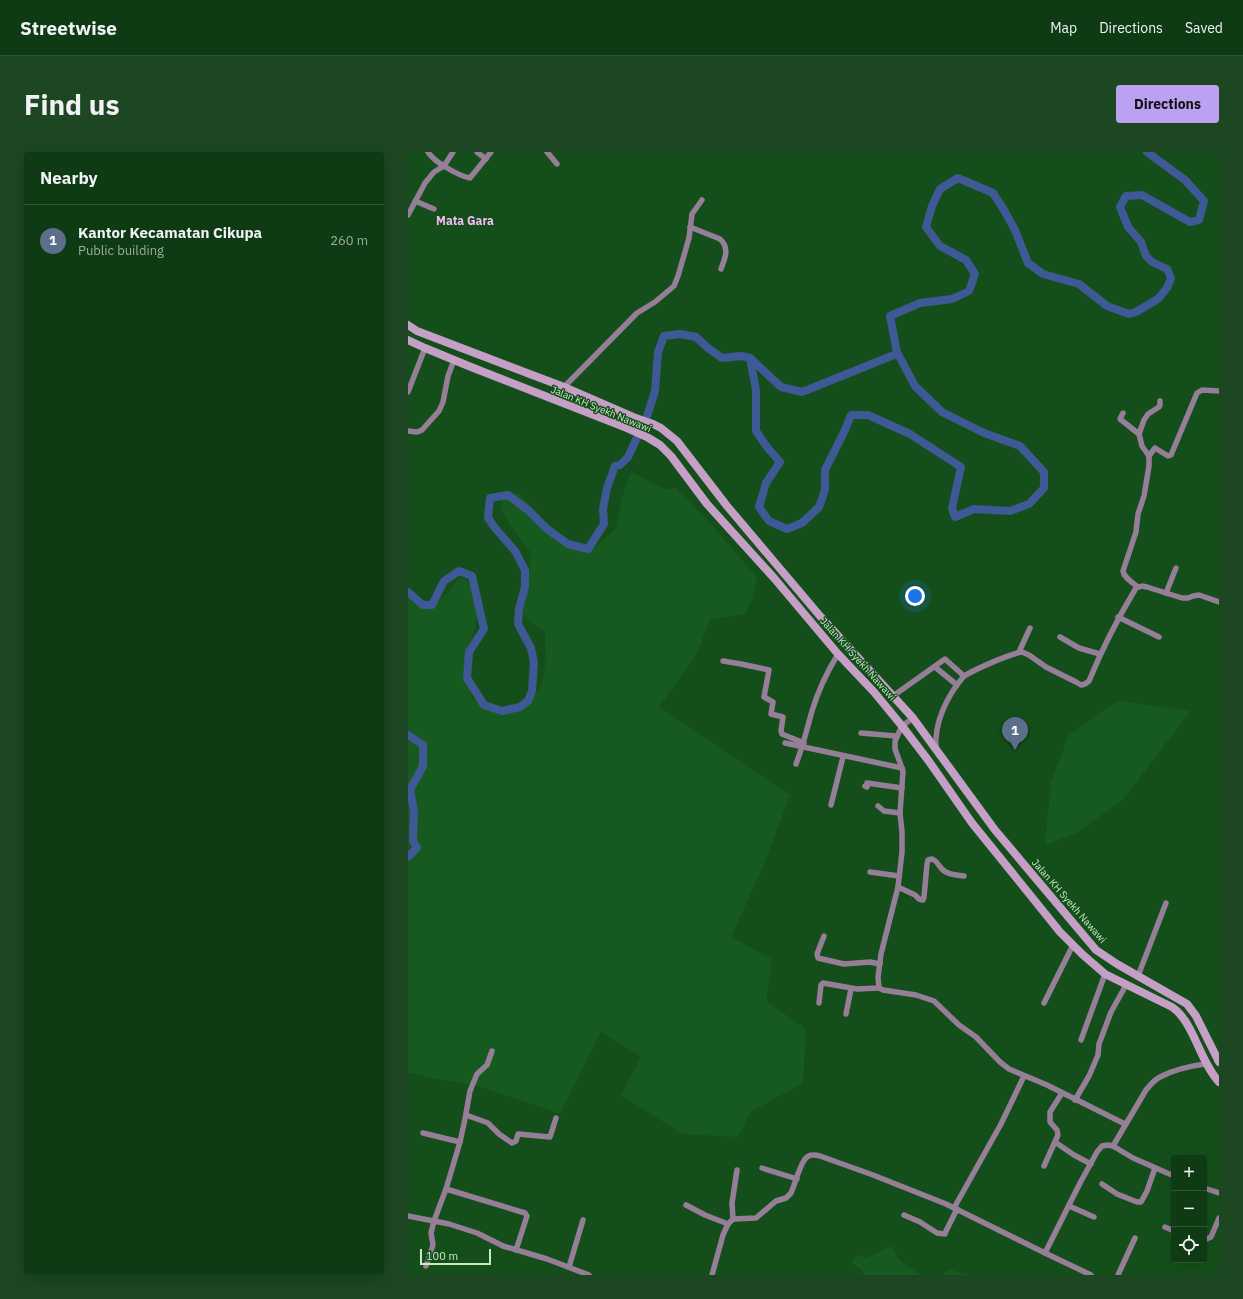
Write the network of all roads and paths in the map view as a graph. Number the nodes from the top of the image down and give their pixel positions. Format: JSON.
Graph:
{"nodes":[{"id":1,"x":428,"y":152,"type":"edge"},
{"id":2,"x":453,"y":152,"type":"edge"},
{"id":3,"x":476,"y":152,"type":"edge"},
{"id":4,"x":491,"y":152,"type":"edge"},
{"id":5,"x":548,"y":152,"type":"edge"},
{"id":6,"x":486,"y":159,"type":"junction"},
{"id":7,"x":557,"y":164,"type":"dead end"},
{"id":8,"x":444,"y":166,"type":"junction"},
{"id":9,"x":702,"y":200,"type":"dead end"},
{"id":10,"x":416,"y":201,"type":"junction"},
{"id":11,"x":434,"y":209,"type":"dead end"},
{"id":12,"x":408,"y":215,"type":"edge"},
{"id":13,"x":690,"y":227,"type":"junction"},
{"id":14,"x":721,"y":269,"type":"dead end"},
{"id":15,"x":408,"y":325,"type":"edge"},
{"id":16,"x":408,"y":340,"type":"edge"},
{"id":17,"x":425,"y":348,"type":"junction"},
{"id":18,"x":454,"y":360,"type":"junction"},
{"id":19,"x":412,"y":372,"type":"edge"},
{"id":20,"x":564,"y":387,"type":"junction"},
{"id":21,"x":1219,"y":391,"type":"edge"},
{"id":22,"x":408,"y":392,"type":"edge"},
{"id":23,"x":1160,"y":401,"type":"dead end"},
{"id":24,"x":1124,"y":413,"type":"dead end"},
{"id":25,"x":408,"y":431,"type":"edge"},
{"id":26,"x":1139,"y":434,"type":"junction"},
{"id":27,"x":1149,"y":456,"type":"junction"},
{"id":28,"x":1176,"y":568,"type":"dead end"},
{"id":29,"x":1138,"y":587,"type":"junction"},
{"id":30,"x":1166,"y":593,"type":"junction"},
{"id":31,"x":1219,"y":602,"type":"edge"},
{"id":32,"x":1118,"y":618,"type":"junction"},
{"id":33,"x":1030,"y":628,"type":"dead end"},
{"id":34,"x":1060,"y":637,"type":"dead end"},
{"id":35,"x":1159,"y":637,"type":"dead end"},
{"id":36,"x":1019,"y":652,"type":"junction"},
{"id":37,"x":838,"y":654,"type":"junction"},
{"id":38,"x":1100,"y":654,"type":"junction"},
{"id":39,"x":723,"y":661,"type":"dead end"},
{"id":40,"x":935,"y":667,"type":"junction"},
{"id":41,"x":964,"y":676,"type":"junction"},
{"id":42,"x":957,"y":685,"type":"junction"},
{"id":43,"x":893,"y":696,"type":"junction"},
{"id":44,"x":913,"y":718,"type":"junction"},
{"id":45,"x":902,"y":726,"type":"junction"},
{"id":46,"x":861,"y":733,"type":"dead end"},
{"id":47,"x":896,"y":736,"type":"junction"},
{"id":48,"x":785,"y":744,"type":"dead end"},
{"id":49,"x":803,"y":745,"type":"junction"},
{"id":50,"x":936,"y":749,"type":"junction"},
{"id":51,"x":843,"y":757,"type":"junction"},
{"id":52,"x":796,"y":764,"type":"dead end"},
{"id":53,"x":902,"y":768,"type":"junction"},
{"id":54,"x":865,"y":786,"type":"dead end"},
{"id":55,"x":902,"y":788,"type":"junction"},
{"id":56,"x":831,"y":805,"type":"dead end"},
{"id":57,"x":878,"y":806,"type":"dead end"},
{"id":58,"x":900,"y":813,"type":"junction"},
{"id":59,"x":870,"y":872,"type":"dead end"},
{"id":60,"x":899,"y":876,"type":"junction"},
{"id":61,"x":964,"y":876,"type":"dead end"},
{"id":62,"x":898,"y":887,"type":"junction"},
{"id":63,"x":1166,"y":903,"type":"dead end"},
{"id":64,"x":824,"y":936,"type":"dead end"},
{"id":65,"x":1073,"y":945,"type":"junction"},
{"id":66,"x":880,"y":964,"type":"junction"},
{"id":67,"x":1105,"y":974,"type":"junction"},
{"id":68,"x":1138,"y":976,"type":"junction"},
{"id":69,"x":1126,"y":985,"type":"junction"},
{"id":70,"x":879,"y":988,"type":"junction"},
{"id":71,"x":851,"y":989,"type":"junction"},
{"id":72,"x":819,"y":1003,"type":"dead end"},
{"id":73,"x":1044,"y":1003,"type":"dead end"},
{"id":74,"x":846,"y":1014,"type":"dead end"},
{"id":75,"x":1080,"y":1040,"type":"dead end"},
{"id":76,"x":492,"y":1052,"type":"dead end"},
{"id":77,"x":1219,"y":1062,"type":"edge"},
{"id":78,"x":1205,"y":1064,"type":"junction"},
{"id":79,"x":1024,"y":1076,"type":"junction"},
{"id":80,"x":1219,"y":1082,"type":"edge"},
{"id":81,"x":1062,"y":1093,"type":"junction"},
{"id":82,"x":1075,"y":1100,"type":"junction"},
{"id":83,"x":466,"y":1115,"type":"junction"},
{"id":84,"x":556,"y":1118,"type":"dead end"},
{"id":85,"x":1125,"y":1124,"type":"junction"},
{"id":86,"x":423,"y":1133,"type":"dead end"},
{"id":87,"x":460,"y":1142,"type":"junction"},
{"id":88,"x":1055,"y":1142,"type":"junction"},
{"id":89,"x":1113,"y":1146,"type":"junction"},
{"id":90,"x":1090,"y":1164,"type":"junction"},
{"id":91,"x":1044,"y":1166,"type":"dead end"},
{"id":92,"x":762,"y":1168,"type":"dead end"},
{"id":93,"x":1155,"y":1168,"type":"junction"},
{"id":94,"x":737,"y":1170,"type":"dead end"},
{"id":95,"x":1171,"y":1175,"type":"edge"},
{"id":96,"x":797,"y":1179,"type":"junction"},
{"id":97,"x":1102,"y":1184,"type":"dead end"},
{"id":98,"x":446,"y":1189,"type":"junction"},
{"id":99,"x":1207,"y":1189,"type":"edge"},
{"id":100,"x":1219,"y":1193,"type":"edge"},
{"id":101,"x":686,"y":1205,"type":"dead end"},
{"id":102,"x":1069,"y":1206,"type":"junction"},
{"id":103,"x":956,"y":1208,"type":"junction"},
{"id":104,"x":904,"y":1214,"type":"dead end"},
{"id":105,"x":408,"y":1216,"type":"edge"},
{"id":106,"x":1094,"y":1217,"type":"dead end"},
{"id":107,"x":1219,"y":1218,"type":"edge"},
{"id":108,"x":733,"y":1219,"type":"junction"},
{"id":109,"x":583,"y":1220,"type":"dead end"},
{"id":110,"x":434,"y":1221,"type":"junction"},
{"id":111,"x":728,"y":1224,"type":"junction"},
{"id":112,"x":1165,"y":1227,"type":"dead end"},
{"id":113,"x":1171,"y":1230,"type":"edge"},
{"id":114,"x":1135,"y":1238,"type":"dead end"},
{"id":115,"x":1207,"y":1239,"type":"edge"},
{"id":116,"x":516,"y":1250,"type":"junction"},
{"id":117,"x":1045,"y":1252,"type":"junction"},
{"id":118,"x":426,"y":1266,"type":"dead end"},
{"id":119,"x":569,"y":1267,"type":"junction"},
{"id":120,"x":589,"y":1275,"type":"edge"},
{"id":121,"x":712,"y":1275,"type":"edge"},
{"id":122,"x":1091,"y":1275,"type":"edge"},
{"id":123,"x":1118,"y":1275,"type":"edge"}],
"edges":[{"from":1,"to":8,"type":"street"},
{"from":2,"to":8,"type":"street"},
{"from":3,"to":6,"type":"street"},
{"from":4,"to":6,"type":"street"},
{"from":5,"to":7,"type":"street"},
{"from":6,"to":8,"type":"street"},
{"from":8,"to":10,"type":"street"},
{"from":9,"to":13,"type":"street"},
{"from":10,"to":11,"type":"street"},
{"from":10,"to":12,"type":"street"},
{"from":13,"to":14,"type":"street"},
{"from":13,"to":20,"type":"street"},
{"from":15,"to":20,"type":"main road","name":"Jalan KH Syekh Nawawi"},
{"from":16,"to":17,"type":"main road","name":"Jalan KH Syekh Nawawi"},
{"from":17,"to":18,"type":"main road","name":"Jalan KH Syekh Nawawi"},
{"from":17,"to":19,"type":"street"},
{"from":18,"to":25,"type":"street"},
{"from":18,"to":37,"type":"main road","name":"Jalan KH Syekh Nawawi"},
{"from":19,"to":22,"type":"street"},
{"from":20,"to":43,"type":"main road","name":"Jalan KH Syekh Nawawi"},
{"from":21,"to":27,"type":"street"},
{"from":23,"to":26,"type":"street"},
{"from":24,"to":26,"type":"street"},
{"from":26,"to":27,"type":"street"},
{"from":27,"to":29,"type":"street"},
{"from":28,"to":30,"type":"street"},
{"from":29,"to":30,"type":"street"},
{"from":29,"to":32,"type":"street"},
{"from":30,"to":31,"type":"street"},
{"from":32,"to":35,"type":"street"},
{"from":32,"to":38,"type":"street"},
{"from":33,"to":36,"type":"street"},
{"from":34,"to":38,"type":"street"},
{"from":36,"to":38,"type":"street"},
{"from":36,"to":41,"type":"street"},
{"from":37,"to":45,"type":"main road","name":"Jalan KH Syekh Nawawi"},
{"from":37,"to":49,"type":"street"},
{"from":39,"to":49,"type":"street"},
{"from":40,"to":41,"type":"street"},
{"from":40,"to":42,"type":"street"},
{"from":40,"to":43,"type":"street"},
{"from":41,"to":42,"type":"street"},
{"from":42,"to":50,"type":"street"},
{"from":43,"to":44,"type":"main road","name":"Jalan KH Syekh Nawawi"},
{"from":44,"to":45,"type":"street"},
{"from":44,"to":50,"type":"main road","name":"Jalan KH Syekh Nawawi"},
{"from":45,"to":47,"type":"street"},
{"from":45,"to":65,"type":"main road","name":"Jalan KH Syekh Nawawi"},
{"from":46,"to":47,"type":"street"},
{"from":47,"to":53,"type":"street"},
{"from":48,"to":49,"type":"street"},
{"from":49,"to":51,"type":"street"},
{"from":49,"to":52,"type":"street"},
{"from":50,"to":68,"type":"main road","name":"Jalan KH Syekh Nawawi"},
{"from":51,"to":53,"type":"street"},
{"from":51,"to":56,"type":"street"},
{"from":53,"to":55,"type":"street"},
{"from":54,"to":55,"type":"street"},
{"from":55,"to":58,"type":"street"},
{"from":57,"to":58,"type":"street"},
{"from":58,"to":60,"type":"street"},
{"from":59,"to":60,"type":"street"},
{"from":60,"to":62,"type":"street"},
{"from":61,"to":62,"type":"street"},
{"from":62,"to":66,"type":"street"},
{"from":63,"to":68,"type":"street"},
{"from":64,"to":66,"type":"street"},
{"from":65,"to":67,"type":"main road","name":"Jalan KH Syekh Nawawi"},
{"from":65,"to":73,"type":"street"},
{"from":66,"to":70,"type":"street"},
{"from":67,"to":69,"type":"main road","name":"Jalan KH Syekh Nawawi"},
{"from":67,"to":75,"type":"street"},
{"from":68,"to":77,"type":"main road","name":"Jalan KH Syekh Nawawi"},
{"from":69,"to":78,"type":"main road","name":"Jalan KH Syekh Nawawi"},
{"from":69,"to":82,"type":"street"},
{"from":70,"to":71,"type":"street"},
{"from":70,"to":79,"type":"street"},
{"from":71,"to":72,"type":"street"},
{"from":71,"to":74,"type":"street"},
{"from":76,"to":83,"type":"street"},
{"from":78,"to":80,"type":"main road","name":"Jalan KH Syekh Nawawi"},
{"from":78,"to":85,"type":"street"},
{"from":79,"to":81,"type":"street"},
{"from":79,"to":103,"type":"street"},
{"from":81,"to":82,"type":"street"},
{"from":81,"to":88,"type":"street"},
{"from":82,"to":85,"type":"street"},
{"from":83,"to":84,"type":"street"},
{"from":83,"to":87,"type":"street"},
{"from":85,"to":89,"type":"street"},
{"from":86,"to":87,"type":"street"},
{"from":87,"to":98,"type":"street"},
{"from":88,"to":90,"type":"street"},
{"from":88,"to":91,"type":"street"},
{"from":89,"to":90,"type":"street"},
{"from":89,"to":93,"type":"street"},
{"from":90,"to":102,"type":"street"},
{"from":92,"to":96,"type":"street"},
{"from":93,"to":95,"type":"street"},
{"from":93,"to":97,"type":"street"},
{"from":94,"to":108,"type":"street"},
{"from":96,"to":103,"type":"street"},
{"from":96,"to":108,"type":"street"},
{"from":98,"to":110,"type":"street"},
{"from":98,"to":116,"type":"street"},
{"from":99,"to":100,"type":"street"},
{"from":101,"to":111,"type":"street"},
{"from":102,"to":106,"type":"street"},
{"from":102,"to":117,"type":"street"},
{"from":103,"to":104,"type":"street"},
{"from":103,"to":117,"type":"street"},
{"from":105,"to":110,"type":"street"},
{"from":107,"to":115,"type":"street"},
{"from":108,"to":111,"type":"street"},
{"from":109,"to":119,"type":"street"},
{"from":110,"to":116,"type":"street"},
{"from":110,"to":118,"type":"street"},
{"from":111,"to":121,"type":"street"},
{"from":112,"to":113,"type":"street"},
{"from":114,"to":123,"type":"street"},
{"from":116,"to":119,"type":"street"},
{"from":117,"to":122,"type":"street"},
{"from":119,"to":120,"type":"street"}]}
